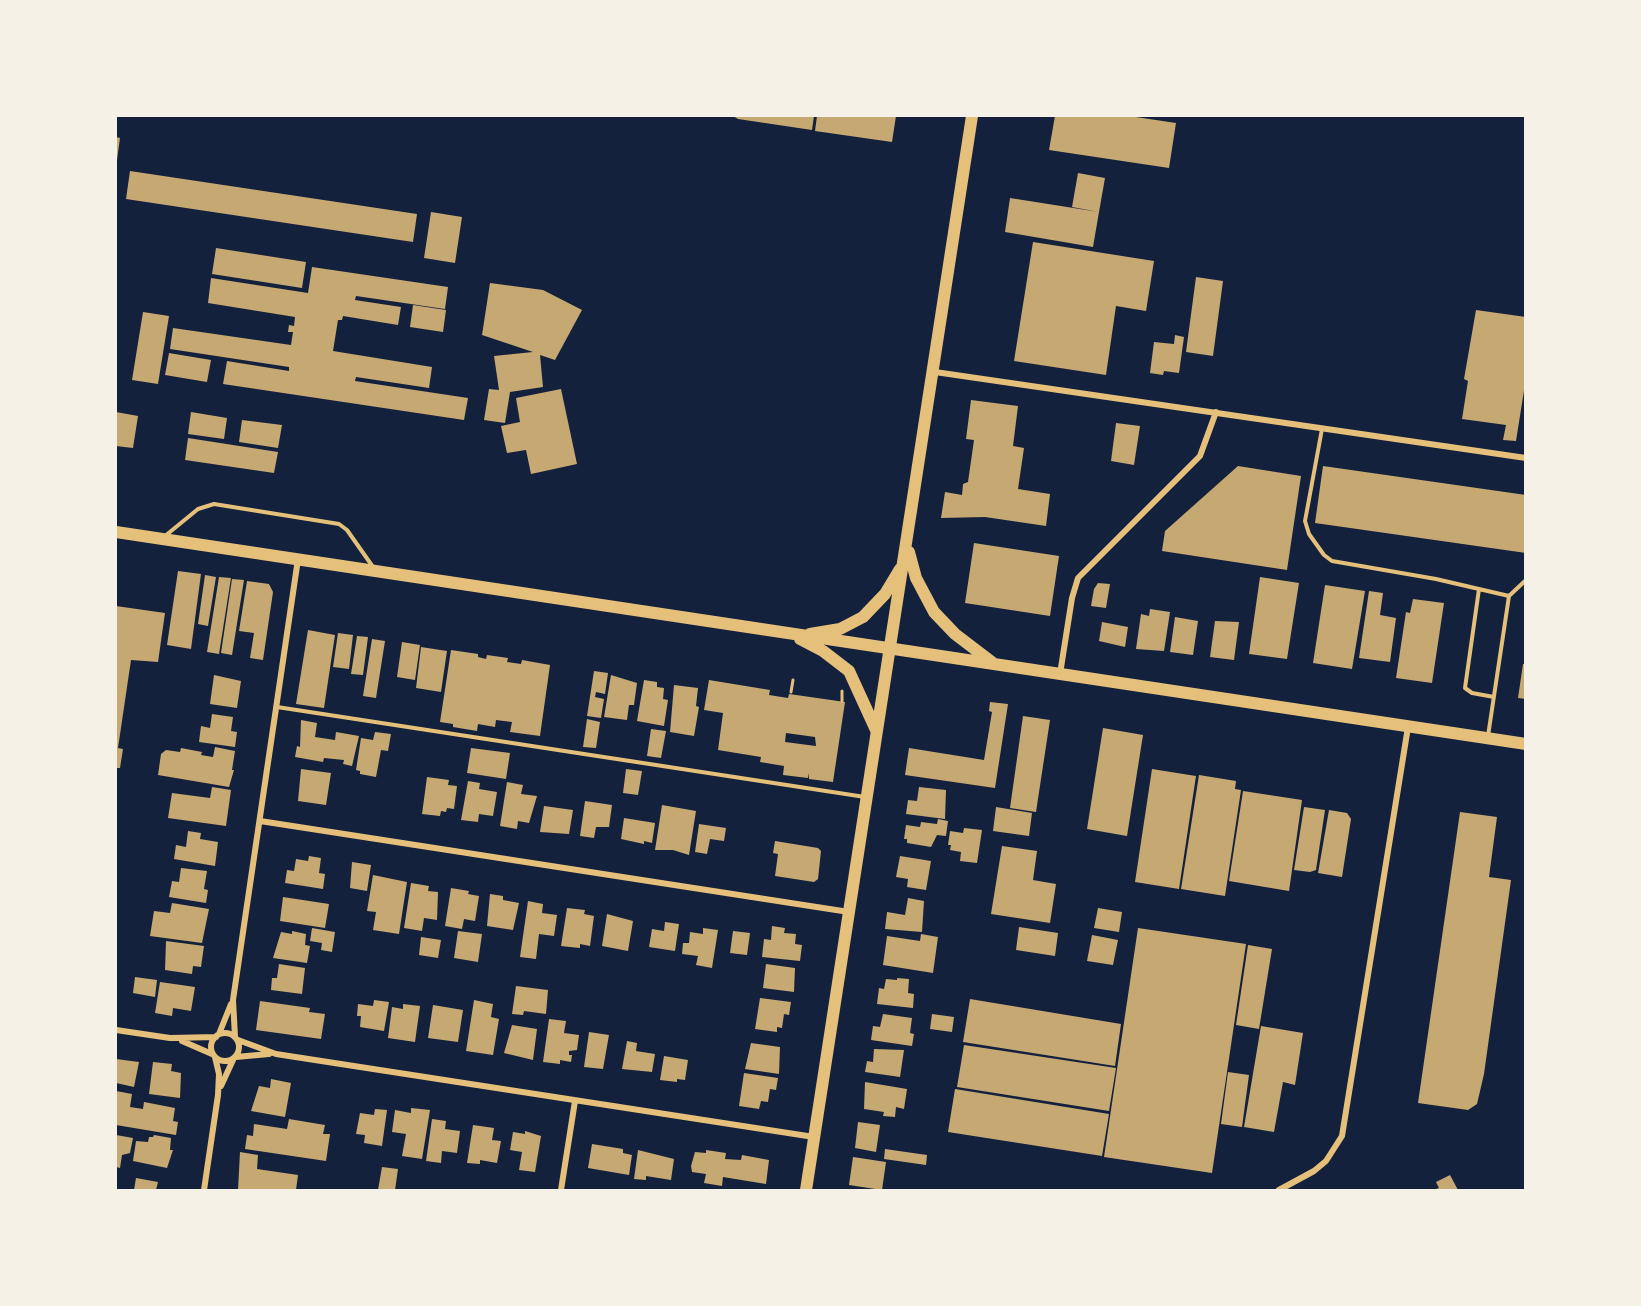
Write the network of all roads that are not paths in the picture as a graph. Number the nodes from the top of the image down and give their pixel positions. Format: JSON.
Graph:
{"nodes":[{"id":1,"x":972,"y":116,"type":"edge"},
{"id":2,"x":935,"y":372,"type":"junction"},
{"id":3,"x":1216,"y":412,"type":"junction"},
{"id":4,"x":1322,"y":428,"type":"junction"},
{"id":5,"x":1526,"y":458,"type":"edge"},
{"id":6,"x":116,"y":532,"type":"edge"},
{"id":7,"x":162,"y":539,"type":"junction"},
{"id":8,"x":907,"y":545,"type":"junction"},
{"id":9,"x":298,"y":560,"type":"junction"},
{"id":10,"x":904,"y":564,"type":"junction"},
{"id":11,"x":376,"y":571,"type":"junction"},
{"id":12,"x":1526,"y":580,"type":"edge"},
{"id":13,"x":1479,"y":589,"type":"junction"},
{"id":14,"x":1509,"y":596,"type":"junction"},
{"id":15,"x":794,"y":635,"type":"junction"},
{"id":16,"x":890,"y":649,"type":"junction"},
{"id":17,"x":996,"y":665,"type":"junction"},
{"id":18,"x":1059,"y":675,"type":"junction"},
{"id":19,"x":1494,"y":697,"type":"junction"},
{"id":20,"x":277,"y":707,"type":"junction"},
{"id":21,"x":1408,"y":727,"type":"junction"},
{"id":22,"x":876,"y":731,"type":"junction"},
{"id":23,"x":1488,"y":739,"type":"junction"},
{"id":24,"x":1526,"y":744,"type":"edge"},
{"id":25,"x":866,"y":797,"type":"junction"},
{"id":26,"x":260,"y":822,"type":"junction"},
{"id":27,"x":849,"y":912,"type":"junction"},
{"id":28,"x":233,"y":1000,"type":"junction"},
{"id":29,"x":116,"y":1030,"type":"edge"},
{"id":30,"x":217,"y":1035,"type":"junction"},
{"id":31,"x":170,"y":1038,"type":"junction"},
{"id":32,"x":237,"y":1038,"type":"junction"},
{"id":33,"x":276,"y":1054,"type":"junction"},
{"id":34,"x":214,"y":1056,"type":"junction"},
{"id":35,"x":235,"y":1058,"type":"junction"},
{"id":36,"x":218,"y":1095,"type":"junction"},
{"id":37,"x":575,"y":1101,"type":"junction"},
{"id":38,"x":814,"y":1137,"type":"junction"},
{"id":39,"x":204,"y":1191,"type":"edge"},
{"id":40,"x":561,"y":1191,"type":"edge"},
{"id":41,"x":806,"y":1191,"type":"edge"},
{"id":42,"x":1279,"y":1191,"type":"edge"}],
"edges":[{"from":1,"to":2,"type":"main road"},
{"from":2,"to":3,"type":"street"},
{"from":2,"to":8,"type":"main road"},
{"from":3,"to":4,"type":"street"},
{"from":3,"to":18,"type":"street"},
{"from":4,"to":5,"type":"street"},
{"from":4,"to":13,"type":"lane"},
{"from":6,"to":7,"type":"main road"},
{"from":7,"to":9,"type":"main road"},
{"from":7,"to":11,"type":"lane"},
{"from":8,"to":10,"type":"main road"},
{"from":8,"to":17,"type":"main road"},
{"from":9,"to":11,"type":"main road"},
{"from":9,"to":20,"type":"street"},
{"from":10,"to":15,"type":"main road"},
{"from":10,"to":16,"type":"main road"},
{"from":11,"to":15,"type":"main road"},
{"from":12,"to":14,"type":"lane"},
{"from":13,"to":14,"type":"lane"},
{"from":13,"to":19,"type":"lane"},
{"from":14,"to":19,"type":"lane"},
{"from":15,"to":16,"type":"main road"},
{"from":15,"to":22,"type":"main road"},
{"from":16,"to":17,"type":"main road"},
{"from":16,"to":22,"type":"main road"},
{"from":17,"to":18,"type":"main road"},
{"from":18,"to":21,"type":"main road"},
{"from":19,"to":23,"type":"lane"},
{"from":20,"to":25,"type":"lane"},
{"from":20,"to":26,"type":"street"},
{"from":21,"to":23,"type":"main road"},
{"from":21,"to":42,"type":"street"},
{"from":22,"to":25,"type":"main road"},
{"from":23,"to":24,"type":"main road"},
{"from":25,"to":27,"type":"main road"},
{"from":26,"to":27,"type":"street"},
{"from":26,"to":28,"type":"street"},
{"from":27,"to":38,"type":"main road"},
{"from":28,"to":30,"type":"street"},
{"from":28,"to":32,"type":"street"},
{"from":29,"to":31,"type":"street"},
{"from":30,"to":31,"type":"street"},
{"from":30,"to":32,"type":"street"},
{"from":30,"to":34,"type":"street"},
{"from":31,"to":34,"type":"street"},
{"from":32,"to":33,"type":"street"},
{"from":32,"to":35,"type":"street"},
{"from":33,"to":35,"type":"street"},
{"from":33,"to":37,"type":"street"},
{"from":34,"to":35,"type":"street"},
{"from":34,"to":36,"type":"street"},
{"from":35,"to":36,"type":"street"},
{"from":36,"to":39,"type":"street"},
{"from":37,"to":38,"type":"street"},
{"from":37,"to":40,"type":"street"},
{"from":38,"to":41,"type":"main road"}]}
